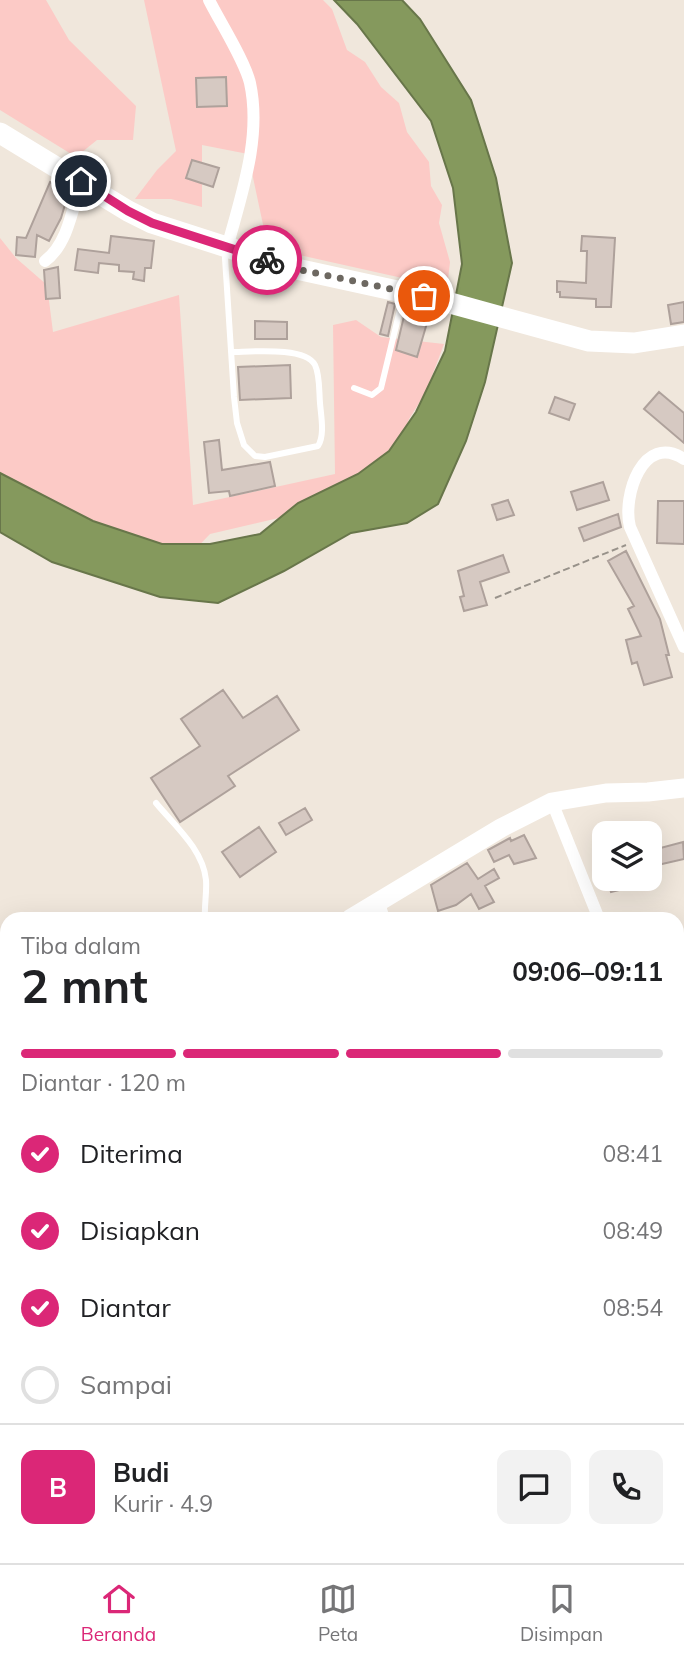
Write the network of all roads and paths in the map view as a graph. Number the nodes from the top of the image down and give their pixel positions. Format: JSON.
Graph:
{"nodes":[{"id":1,"x":209,"y":0,"type":"edge"},
{"id":2,"x":0,"y":133,"type":"edge"},
{"id":3,"x":81,"y":181,"type":"junction"},
{"id":4,"x":227,"y":248,"type":"junction"},
{"id":5,"x":45,"y":261,"type":"dead end"},
{"id":6,"x":404,"y":292,"type":"junction"},
{"id":7,"x":684,"y":335,"type":"edge"},
{"id":8,"x":231,"y":352,"type":"junction"},
{"id":9,"x":354,"y":388,"type":"dead end"},
{"id":10,"x":684,"y":459,"type":"edge"},
{"id":11,"x":637,"y":541,"type":"junction"},
{"id":12,"x":495,"y":598,"type":"dead end"},
{"id":13,"x":684,"y":647,"type":"edge"},
{"id":14,"x":684,"y":788,"type":"edge"},
{"id":15,"x":552,"y":802,"type":"junction"},
{"id":16,"x":156,"y":803,"type":"dead end"},
{"id":17,"x":381,"y":911,"type":"edge"},
{"id":18,"x":205,"y":912,"type":"edge"},
{"id":19,"x":595,"y":912,"type":"edge"}],
"edges":[{"from":1,"to":4,"type":"street"},
{"from":2,"to":3,"type":"highway"},
{"from":3,"to":4,"type":"highway"},
{"from":3,"to":5,"type":"street"},
{"from":4,"to":6,"type":"highway"},
{"from":4,"to":8,"type":"lane"},
{"from":6,"to":7,"type":"highway"},
{"from":6,"to":9,"type":"lane"},
{"from":8,"to":8,"type":"lane"},
{"from":10,"to":11,"type":"street"},
{"from":11,"to":12,"type":"path"},
{"from":11,"to":13,"type":"street"},
{"from":14,"to":15,"type":"main road"},
{"from":15,"to":17,"type":"main road"},
{"from":15,"to":19,"type":"street"},
{"from":16,"to":18,"type":"lane"}]}
